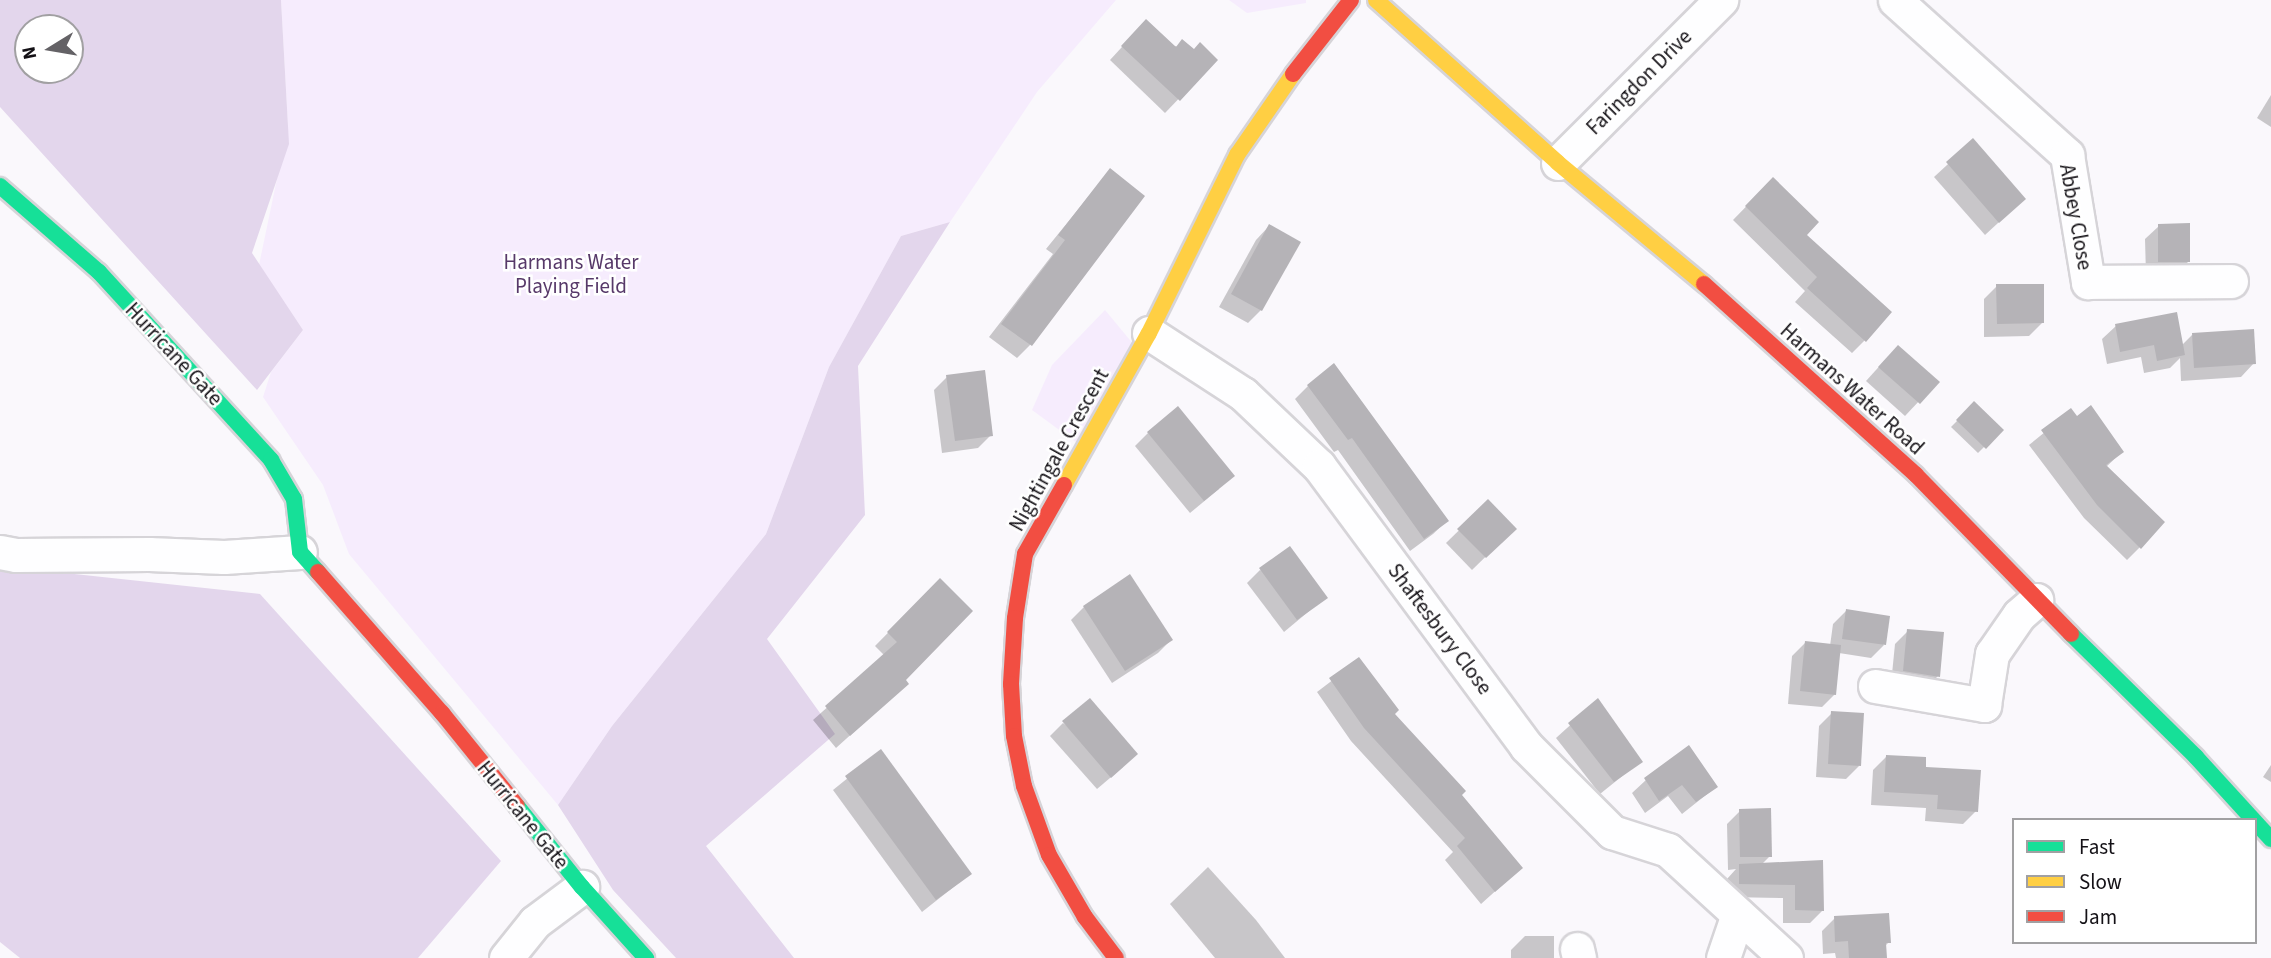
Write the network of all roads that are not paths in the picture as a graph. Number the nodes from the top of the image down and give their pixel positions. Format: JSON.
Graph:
{"nodes":[{"id":1,"x":1351,"y":0,"type":"edge"},
{"id":2,"x":1376,"y":0,"type":"edge"},
{"id":3,"x":1721,"y":0,"type":"edge"},
{"id":4,"x":1895,"y":0,"type":"edge"},
{"id":5,"x":1558,"y":163,"type":"junction"},
{"id":6,"x":0,"y":186,"type":"edge"},
{"id":7,"x":2231,"y":281,"type":"dead end"},
{"id":8,"x":1149,"y":333,"type":"junction"},
{"id":9,"x":0,"y":552,"type":"edge"},
{"id":10,"x":300,"y":552,"type":"junction"},
{"id":11,"x":2036,"y":600,"type":"junction"},
{"id":12,"x":1875,"y":686,"type":"dead end"},
{"id":13,"x":2252,"y":818,"type":"edge"},
{"id":14,"x":2257,"y":824,"type":"edge"},
{"id":15,"x":2271,"y":839,"type":"edge"},
{"id":16,"x":582,"y":887,"type":"junction"},
{"id":17,"x":1738,"y":914,"type":"junction"},
{"id":18,"x":506,"y":958,"type":"edge"},
{"id":19,"x":646,"y":958,"type":"edge"},
{"id":20,"x":1116,"y":958,"type":"edge"},
{"id":21,"x":1723,"y":958,"type":"edge"},
{"id":22,"x":1786,"y":958,"type":"edge"}],
"edges":[{"from":1,"to":8,"type":"street","name":"Nightingale Crescent"},
{"from":2,"to":5,"type":"street","name":"Harmans Water Road"},
{"from":3,"to":5,"type":"street","name":"Faringdon Drive"},
{"from":4,"to":7,"type":"street","name":"Abbey Close"},
{"from":5,"to":11,"type":"street","name":"Harmans Water Road"},
{"from":6,"to":10,"type":"street","name":"Hurricane Gate"},
{"from":8,"to":17,"type":"street","name":"Shaftesbury Close"},
{"from":8,"to":20,"type":"street","name":"Nightingale Crescent"},
{"from":9,"to":10,"type":"street"},
{"from":10,"to":16,"type":"street","name":"Hurricane Gate"},
{"from":11,"to":12,"type":"street"},
{"from":11,"to":13,"type":"street","name":"Harmans Water Road"},
{"from":14,"to":15,"type":"street","name":"Harmans Water Road"},
{"from":16,"to":18,"type":"street"},
{"from":16,"to":19,"type":"street","name":"Hurricane Gate"},
{"from":17,"to":21,"type":"street"},
{"from":17,"to":22,"type":"street","name":"Shaftesbury Close"}]}
